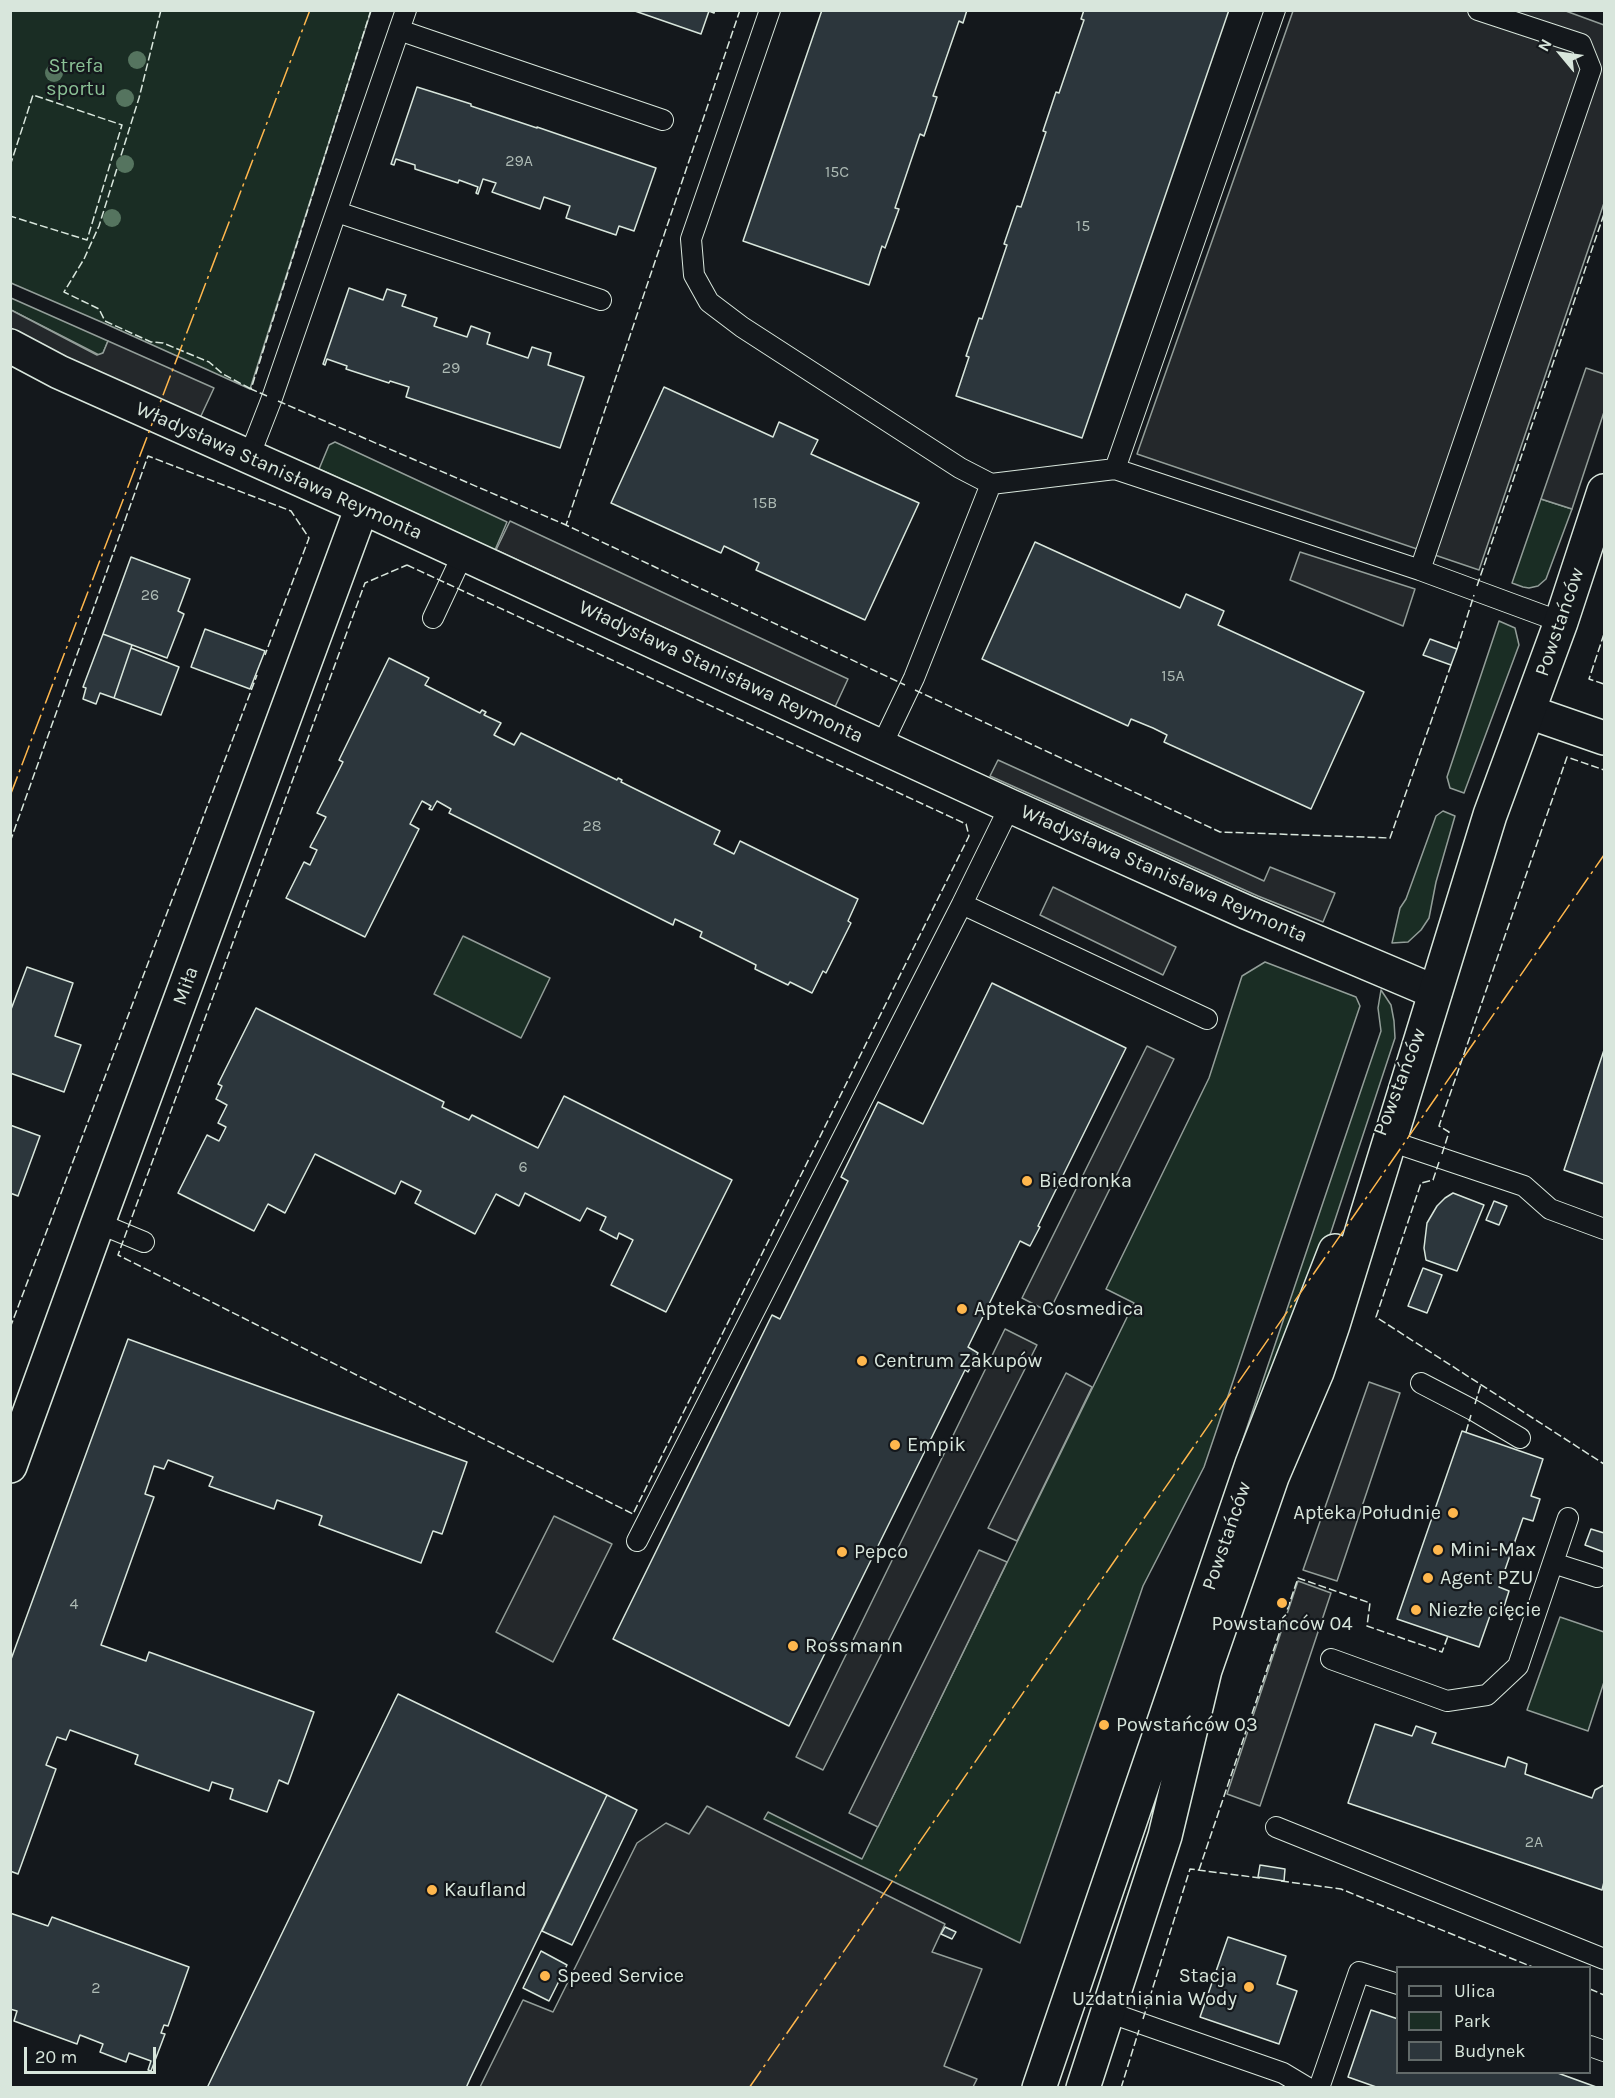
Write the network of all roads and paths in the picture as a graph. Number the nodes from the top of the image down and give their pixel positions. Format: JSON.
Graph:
{"nodes":[{"id":1,"x":406,"y":10,"type":"edge"},
{"id":2,"x":770,"y":10,"type":"edge"},
{"id":3,"x":1275,"y":10,"type":"edge"},
{"id":4,"x":1478,"y":10,"type":"edge"},
{"id":5,"x":399,"y":30,"type":"junction"},
{"id":6,"x":663,"y":120,"type":"dead end"},
{"id":7,"x":337,"y":212,"type":"junction"},
{"id":8,"x":601,"y":300,"type":"dead end"},
{"id":9,"x":10,"y":346,"type":"edge"},
{"id":10,"x":249,"y":457,"type":"junction"},
{"id":11,"x":1115,"y":469,"type":"junction"},
{"id":12,"x":991,"y":484,"type":"junction"},
{"id":13,"x":1605,"y":491,"type":"edge"},
{"id":14,"x":363,"y":507,"type":"junction"},
{"id":15,"x":463,"y":554,"type":"junction"},
{"id":16,"x":1595,"y":554,"type":"edge"},
{"id":17,"x":1420,"y":570,"type":"junction"},
{"id":18,"x":433,"y":618,"type":"dead end"},
{"id":19,"x":1561,"y":622,"type":"junction"},
{"id":20,"x":1529,"y":712,"type":"junction"},
{"id":21,"x":1605,"y":738,"type":"edge"},
{"id":22,"x":881,"y":747,"type":"junction"},
{"id":23,"x":1010,"y":806,"type":"junction"},
{"id":24,"x":962,"y":904,"type":"junction"},
{"id":25,"x":1435,"y":992,"type":"junction"},
{"id":26,"x":1207,"y":1019,"type":"dead end"},
{"id":27,"x":1390,"y":1140,"type":"junction"},
{"id":28,"x":98,"y":1223,"type":"junction"},
{"id":29,"x":1605,"y":1229,"type":"edge"},
{"id":30,"x":144,"y":1242,"type":"dead end"},
{"id":31,"x":1421,"y":1383,"type":"dead end"},
{"id":32,"x":1520,"y":1438,"type":"dead end"},
{"id":33,"x":10,"y":1466,"type":"edge"},
{"id":34,"x":1568,"y":1518,"type":"dead end"},
{"id":35,"x":637,"y":1541,"type":"dead end"},
{"id":36,"x":1553,"y":1563,"type":"junction"},
{"id":37,"x":1597,"y":1577,"type":"dead end"},
{"id":38,"x":1331,"y":1659,"type":"dead end"},
{"id":39,"x":1276,"y":1827,"type":"dead end"},
{"id":40,"x":1605,"y":1959,"type":"edge"},
{"id":41,"x":1396,"y":1983,"type":"edge"},
{"id":42,"x":1108,"y":2012,"type":"junction"},
{"id":43,"x":1040,"y":2088,"type":"edge"},
{"id":44,"x":1083,"y":2088,"type":"edge"},
{"id":45,"x":1308,"y":2088,"type":"edge"},
{"id":46,"x":1318,"y":2088,"type":"edge"}],
"edges":[{"from":1,"to":5,"type":"lane"},
{"from":2,"to":12,"type":"lane"},
{"from":3,"to":11,"type":"lane"},
{"from":4,"to":17,"type":"lane"},
{"from":5,"to":6,"type":"lane"},
{"from":5,"to":7,"type":"lane"},
{"from":7,"to":8,"type":"lane"},
{"from":7,"to":10,"type":"lane"},
{"from":9,"to":10,"type":"street","name":"Władysława Stanisława Reymonta"},
{"from":10,"to":14,"type":"street","name":"Władysława Stanisława Reymonta"},
{"from":11,"to":12,"type":"lane"},
{"from":11,"to":17,"type":"lane"},
{"from":12,"to":22,"type":"lane"},
{"from":13,"to":16,"type":"street","name":"Powstańców"},
{"from":14,"to":15,"type":"street","name":"Władysława Stanisława Reymonta"},
{"from":14,"to":28,"type":"street","name":"Miła"},
{"from":15,"to":18,"type":"lane"},
{"from":15,"to":22,"type":"street","name":"Władysława Stanisława Reymonta"},
{"from":16,"to":19,"type":"street","name":"Powstańców"},
{"from":17,"to":19,"type":"lane"},
{"from":19,"to":20,"type":"street","name":"Powstańców"},
{"from":20,"to":21,"type":"street"},
{"from":20,"to":25,"type":"street","name":"Powstańców"},
{"from":22,"to":23,"type":"street","name":"Władysława Stanisława Reymonta"},
{"from":23,"to":24,"type":"lane"},
{"from":23,"to":25,"type":"street","name":"Władysława Stanisława Reymonta"},
{"from":24,"to":26,"type":"lane"},
{"from":24,"to":35,"type":"lane"},
{"from":25,"to":27,"type":"street","name":"Powstańców"},
{"from":25,"to":43,"type":"street","name":"Powstańców"},
{"from":27,"to":29,"type":"lane"},
{"from":27,"to":42,"type":"street","name":"Powstańców"},
{"from":28,"to":30,"type":"lane"},
{"from":28,"to":33,"type":"street","name":"Miła"},
{"from":31,"to":32,"type":"lane"},
{"from":34,"to":36,"type":"lane"},
{"from":36,"to":37,"type":"lane"},
{"from":36,"to":38,"type":"lane"},
{"from":39,"to":40,"type":"lane"},
{"from":41,"to":46,"type":"lane"},
{"from":42,"to":44,"type":"street","name":"Powstańców"},
{"from":42,"to":45,"type":"lane"}]}
